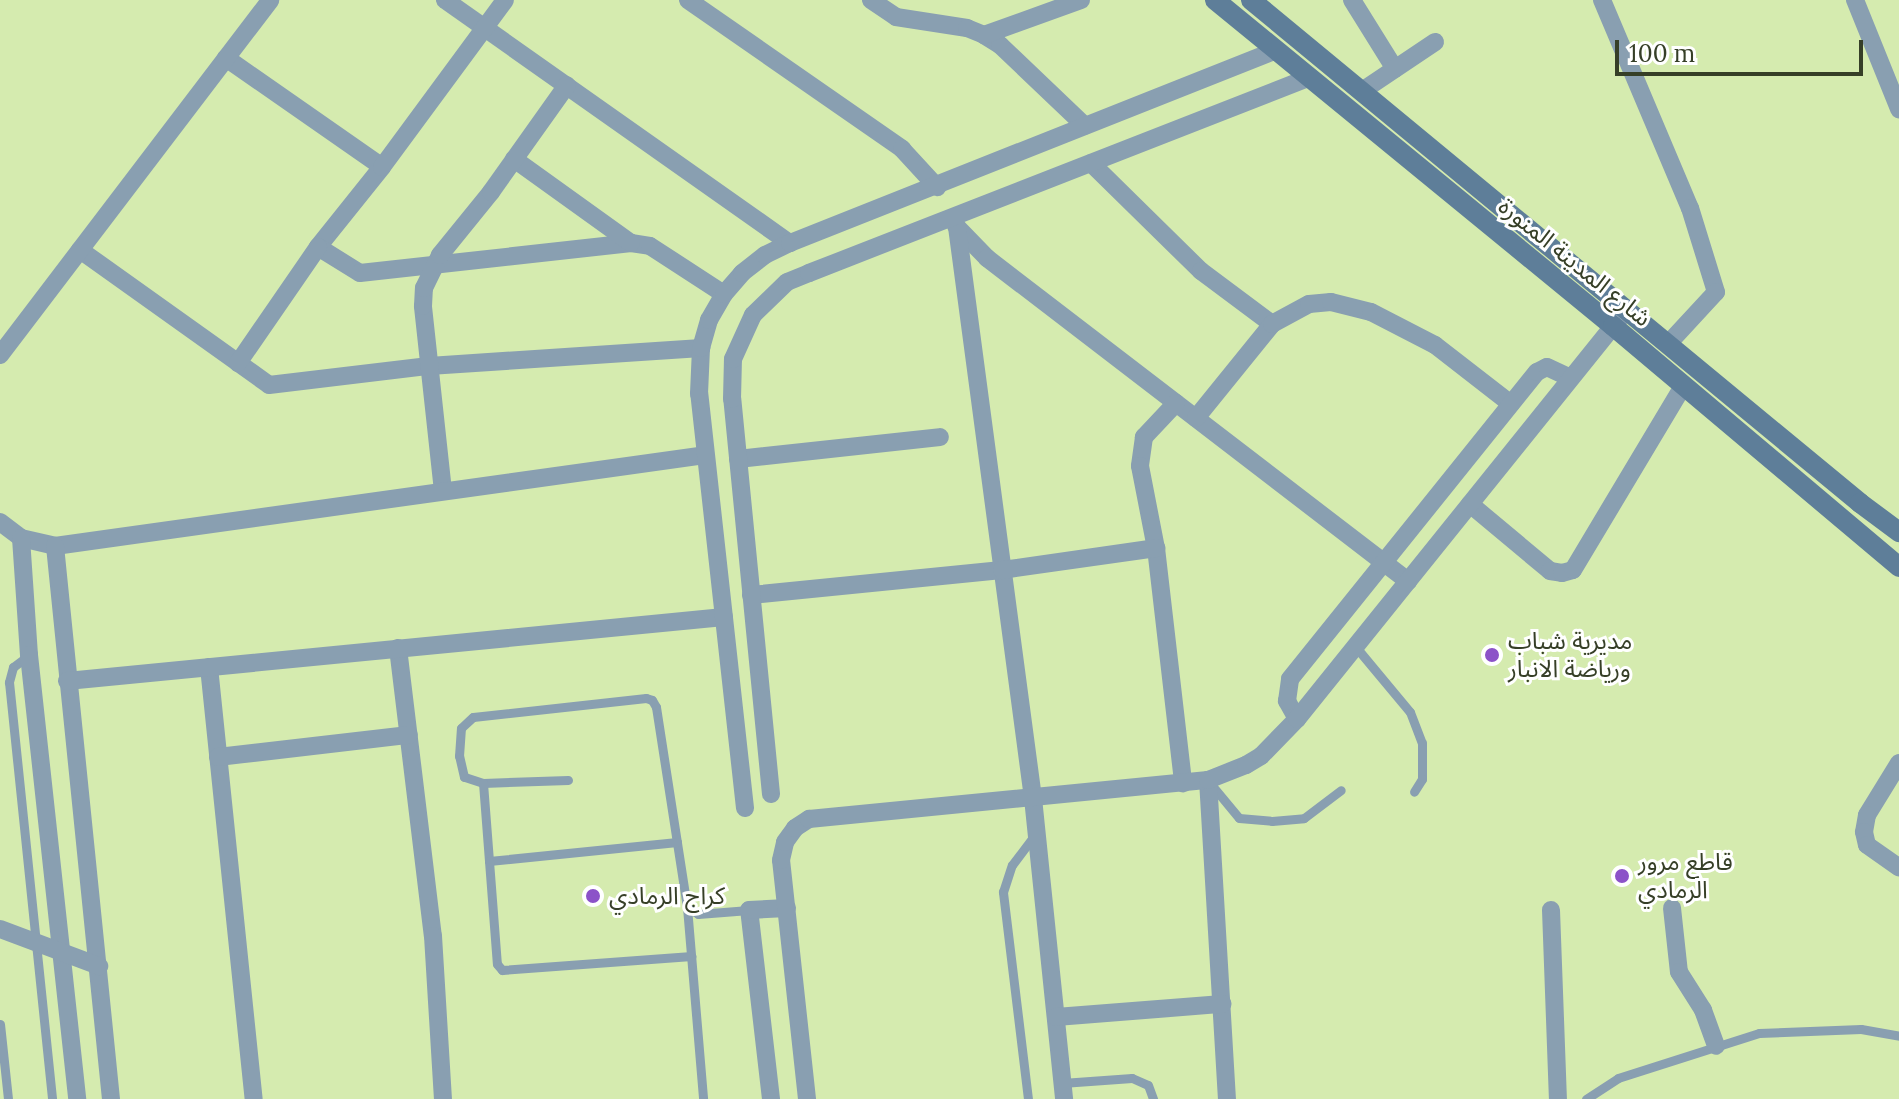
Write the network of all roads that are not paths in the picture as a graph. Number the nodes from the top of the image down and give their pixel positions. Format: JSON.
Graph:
{"nodes":[{"id":1,"x":270,"y":0,"type":"edge"},
{"id":2,"x":445,"y":0,"type":"edge"},
{"id":3,"x":505,"y":0,"type":"edge"},
{"id":4,"x":688,"y":0,"type":"edge"},
{"id":5,"x":871,"y":0,"type":"edge"},
{"id":6,"x":1081,"y":0,"type":"edge"},
{"id":7,"x":1215,"y":0,"type":"edge"},
{"id":8,"x":1251,"y":0,"type":"edge"},
{"id":9,"x":1352,"y":0,"type":"edge"},
{"id":10,"x":1602,"y":0,"type":"edge"},
{"id":11,"x":1855,"y":0,"type":"edge"},
{"id":12,"x":483,"y":26,"type":"junction"},
{"id":13,"x":984,"y":35,"type":"junction"},
{"id":14,"x":1435,"y":42,"type":"dead end"},
{"id":15,"x":1274,"y":51,"type":"junction"},
{"id":16,"x":226,"y":58,"type":"junction"},
{"id":17,"x":1395,"y":69,"type":"junction"},
{"id":18,"x":1308,"y":78,"type":"junction"},
{"id":19,"x":567,"y":85,"type":"junction"},
{"id":20,"x":1362,"y":91,"type":"junction"},
{"id":21,"x":1899,"y":109,"type":"edge"},
{"id":22,"x":1085,"y":126,"type":"junction"},
{"id":23,"x":1024,"y":151,"type":"junction"},
{"id":24,"x":514,"y":159,"type":"junction"},
{"id":25,"x":1091,"y":163,"type":"junction"},
{"id":26,"x":382,"y":167,"type":"junction"},
{"id":27,"x":1041,"y":182,"type":"junction"},
{"id":28,"x":937,"y":187,"type":"junction"},
{"id":29,"x":953,"y":223,"type":"junction"},
{"id":30,"x":631,"y":243,"type":"junction"},
{"id":31,"x":790,"y":243,"type":"junction"},
{"id":32,"x":318,"y":247,"type":"junction"},
{"id":33,"x":80,"y":250,"type":"junction"},
{"id":34,"x":435,"y":265,"type":"junction"},
{"id":35,"x":724,"y":294,"type":"junction"},
{"id":36,"x":1627,"y":310,"type":"junction"},
{"id":37,"x":1272,"y":324,"type":"junction"},
{"id":38,"x":1613,"y":326,"type":"junction"},
{"id":39,"x":8,"y":330,"type":"edge"},
{"id":40,"x":1668,"y":344,"type":"junction"},
{"id":41,"x":701,"y":348,"type":"junction"},
{"id":42,"x":0,"y":355,"type":"edge"},
{"id":43,"x":238,"y":363,"type":"junction"},
{"id":44,"x":429,"y":366,"type":"junction"},
{"id":45,"x":1571,"y":378,"type":"junction"},
{"id":46,"x":1683,"y":386,"type":"junction"},
{"id":47,"x":1176,"y":403,"type":"junction"},
{"id":48,"x":1511,"y":404,"type":"junction"},
{"id":49,"x":1196,"y":418,"type":"junction"},
{"id":50,"x":940,"y":437,"type":"dead end"},
{"id":51,"x":705,"y":455,"type":"junction"},
{"id":52,"x":738,"y":459,"type":"junction"},
{"id":53,"x":443,"y":491,"type":"junction"},
{"id":54,"x":1470,"y":504,"type":"junction"},
{"id":55,"x":0,"y":522,"type":"edge"},
{"id":56,"x":1899,"y":532,"type":"edge"},
{"id":57,"x":21,"y":538,"type":"junction"},
{"id":58,"x":55,"y":546,"type":"junction"},
{"id":59,"x":1156,"y":548,"type":"junction"},
{"id":60,"x":1384,"y":563,"type":"junction"},
{"id":61,"x":1899,"y":567,"type":"edge"},
{"id":62,"x":1002,"y":570,"type":"junction"},
{"id":63,"x":1408,"y":581,"type":"junction"},
{"id":64,"x":751,"y":595,"type":"junction"},
{"id":65,"x":724,"y":617,"type":"junction"},
{"id":66,"x":1355,"y":646,"type":"junction"},
{"id":67,"x":398,"y":648,"type":"junction"},
{"id":68,"x":29,"y":655,"type":"junction"},
{"id":69,"x":209,"y":667,"type":"junction"},
{"id":70,"x":67,"y":681,"type":"junction"},
{"id":71,"x":1297,"y":719,"type":"junction"},
{"id":72,"x":409,"y":735,"type":"junction"},
{"id":73,"x":218,"y":757,"type":"junction"},
{"id":74,"x":1899,"y":763,"type":"edge"},
{"id":75,"x":568,"y":780,"type":"dead end"},
{"id":76,"x":1208,"y":780,"type":"junction"},
{"id":77,"x":483,"y":783,"type":"junction"},
{"id":78,"x":1183,"y":783,"type":"junction"},
{"id":79,"x":1341,"y":790,"type":"dead end"},
{"id":80,"x":1414,"y":792,"type":"dead end"},
{"id":81,"x":771,"y":794,"type":"dead end"},
{"id":82,"x":1033,"y":798,"type":"junction"},
{"id":83,"x":745,"y":808,"type":"dead end"},
{"id":84,"x":1037,"y":831,"type":"junction"},
{"id":85,"x":677,"y":842,"type":"junction"},
{"id":86,"x":489,"y":861,"type":"junction"},
{"id":87,"x":1899,"y":867,"type":"edge"},
{"id":88,"x":687,"y":907,"type":"junction"},
{"id":89,"x":787,"y":908,"type":"junction"},
{"id":90,"x":1672,"y":908,"type":"dead end"},
{"id":91,"x":749,"y":910,"type":"junction"},
{"id":92,"x":1551,"y":910,"type":"dead end"},
{"id":93,"x":0,"y":929,"type":"edge"},
{"id":94,"x":38,"y":943,"type":"junction"},
{"id":95,"x":61,"y":952,"type":"junction"},
{"id":96,"x":691,"y":956,"type":"junction"},
{"id":97,"x":99,"y":966,"type":"junction"},
{"id":98,"x":1222,"y":1004,"type":"junction"},
{"id":99,"x":1056,"y":1017,"type":"junction"},
{"id":100,"x":0,"y":1024,"type":"edge"},
{"id":101,"x":1899,"y":1036,"type":"edge"},
{"id":102,"x":1716,"y":1046,"type":"junction"},
{"id":103,"x":1063,"y":1091,"type":"edge"},
{"id":104,"x":8,"y":1099,"type":"edge"},
{"id":105,"x":52,"y":1099,"type":"edge"},
{"id":106,"x":77,"y":1099,"type":"edge"},
{"id":107,"x":111,"y":1099,"type":"edge"},
{"id":108,"x":254,"y":1099,"type":"edge"},
{"id":109,"x":443,"y":1099,"type":"edge"},
{"id":110,"x":703,"y":1099,"type":"edge"},
{"id":111,"x":771,"y":1099,"type":"edge"},
{"id":112,"x":807,"y":1099,"type":"edge"},
{"id":113,"x":1028,"y":1099,"type":"edge"},
{"id":114,"x":1153,"y":1099,"type":"edge"},
{"id":115,"x":1227,"y":1099,"type":"edge"},
{"id":116,"x":1558,"y":1099,"type":"edge"},
{"id":117,"x":1586,"y":1099,"type":"edge"}],
"edges":[{"from":1,"to":16,"type":"street"},
{"from":2,"to":12,"type":"street"},
{"from":3,"to":12,"type":"street"},
{"from":4,"to":28,"type":"street"},
{"from":5,"to":13,"type":"street"},
{"from":6,"to":13,"type":"street"},
{"from":7,"to":15,"type":"main road","name":"شارع المدينة المنورة"},
{"from":8,"to":20,"type":"main road","name":"شارع المدينة المنورة"},
{"from":9,"to":17,"type":"street"},
{"from":10,"to":40,"type":"street"},
{"from":11,"to":21,"type":"street"},
{"from":12,"to":19,"type":"street"},
{"from":12,"to":26,"type":"street"},
{"from":13,"to":22,"type":"street"},
{"from":14,"to":17,"type":"street"},
{"from":15,"to":18,"type":"main road","name":"شارع المدينة المنورة"},
{"from":15,"to":22,"type":"street"},
{"from":16,"to":26,"type":"street"},
{"from":16,"to":33,"type":"street"},
{"from":17,"to":20,"type":"street"},
{"from":18,"to":25,"type":"street"},
{"from":18,"to":38,"type":"main road","name":"شارع المدينة المنورة"},
{"from":19,"to":24,"type":"street"},
{"from":19,"to":31,"type":"street"},
{"from":20,"to":36,"type":"main road","name":"شارع المدينة المنورة"},
{"from":22,"to":23,"type":"street"},
{"from":23,"to":27,"type":"street"},
{"from":23,"to":28,"type":"street"},
{"from":24,"to":30,"type":"street"},
{"from":24,"to":34,"type":"street"},
{"from":25,"to":27,"type":"street"},
{"from":25,"to":37,"type":"street"},
{"from":26,"to":32,"type":"street"},
{"from":27,"to":29,"type":"street"},
{"from":28,"to":31,"type":"street"},
{"from":29,"to":47,"type":"street"},
{"from":29,"to":52,"type":"street"},
{"from":29,"to":62,"type":"street"},
{"from":30,"to":34,"type":"street"},
{"from":30,"to":35,"type":"street"},
{"from":31,"to":35,"type":"street"},
{"from":32,"to":34,"type":"street"},
{"from":32,"to":43,"type":"street"},
{"from":33,"to":39,"type":"street"},
{"from":33,"to":43,"type":"street"},
{"from":34,"to":44,"type":"street"},
{"from":35,"to":41,"type":"street"},
{"from":36,"to":38,"type":"street"},
{"from":36,"to":40,"type":"main road","name":"شارع المدينة المنورة"},
{"from":37,"to":48,"type":"street"},
{"from":37,"to":49,"type":"street"},
{"from":38,"to":45,"type":"street"},
{"from":38,"to":46,"type":"main road","name":"شارع المدينة المنورة"},
{"from":39,"to":42,"type":"street"},
{"from":40,"to":56,"type":"main road","name":"شارع المدينة المنورة"},
{"from":41,"to":44,"type":"street"},
{"from":41,"to":51,"type":"street"},
{"from":43,"to":44,"type":"street"},
{"from":44,"to":53,"type":"street"},
{"from":45,"to":48,"type":"street"},
{"from":45,"to":54,"type":"street"},
{"from":46,"to":54,"type":"street"},
{"from":46,"to":61,"type":"main road","name":"شارع المدينة المنورة"},
{"from":47,"to":49,"type":"street"},
{"from":47,"to":59,"type":"street"},
{"from":48,"to":60,"type":"street"},
{"from":49,"to":60,"type":"street"},
{"from":50,"to":52,"type":"street"},
{"from":51,"to":53,"type":"street"},
{"from":51,"to":65,"type":"street"},
{"from":52,"to":64,"type":"street"},
{"from":53,"to":58,"type":"street"},
{"from":54,"to":63,"type":"street"},
{"from":55,"to":57,"type":"street"},
{"from":57,"to":58,"type":"street"},
{"from":57,"to":68,"type":"street"},
{"from":58,"to":70,"type":"street"},
{"from":59,"to":62,"type":"street"},
{"from":59,"to":78,"type":"street"},
{"from":60,"to":63,"type":"street"},
{"from":60,"to":71,"type":"street"},
{"from":62,"to":64,"type":"street"},
{"from":62,"to":82,"type":"street"},
{"from":63,"to":66,"type":"street"},
{"from":64,"to":81,"type":"street"},
{"from":65,"to":67,"type":"street"},
{"from":65,"to":83,"type":"street"},
{"from":66,"to":71,"type":"street"},
{"from":66,"to":80,"type":"lane"},
{"from":67,"to":69,"type":"street"},
{"from":67,"to":72,"type":"street"},
{"from":68,"to":94,"type":"lane"},
{"from":68,"to":95,"type":"street"},
{"from":69,"to":70,"type":"street"},
{"from":69,"to":73,"type":"street"},
{"from":70,"to":97,"type":"street"},
{"from":71,"to":76,"type":"street"},
{"from":72,"to":73,"type":"street"},
{"from":72,"to":109,"type":"street"},
{"from":73,"to":108,"type":"street"},
{"from":74,"to":87,"type":"street"},
{"from":75,"to":77,"type":"lane"},
{"from":76,"to":78,"type":"street"},
{"from":76,"to":79,"type":"lane"},
{"from":76,"to":98,"type":"street"},
{"from":77,"to":85,"type":"lane"},
{"from":77,"to":86,"type":"lane"},
{"from":78,"to":82,"type":"street"},
{"from":82,"to":84,"type":"street"},
{"from":82,"to":89,"type":"street"},
{"from":84,"to":99,"type":"street"},
{"from":84,"to":113,"type":"lane"},
{"from":85,"to":86,"type":"lane"},
{"from":85,"to":88,"type":"lane"},
{"from":86,"to":96,"type":"lane"},
{"from":88,"to":91,"type":"lane"},
{"from":88,"to":96,"type":"lane"},
{"from":89,"to":91,"type":"street"},
{"from":89,"to":112,"type":"street"},
{"from":90,"to":102,"type":"street"},
{"from":91,"to":111,"type":"street"},
{"from":92,"to":116,"type":"street"},
{"from":93,"to":94,"type":"street"},
{"from":94,"to":95,"type":"street"},
{"from":94,"to":105,"type":"lane"},
{"from":95,"to":97,"type":"street"},
{"from":95,"to":106,"type":"street"},
{"from":96,"to":110,"type":"lane"},
{"from":97,"to":107,"type":"street"},
{"from":98,"to":99,"type":"street"},
{"from":98,"to":115,"type":"street"},
{"from":99,"to":103,"type":"street"},
{"from":100,"to":104,"type":"lane"},
{"from":101,"to":102,"type":"lane"},
{"from":102,"to":117,"type":"lane"},
{"from":103,"to":114,"type":"lane"}]}
